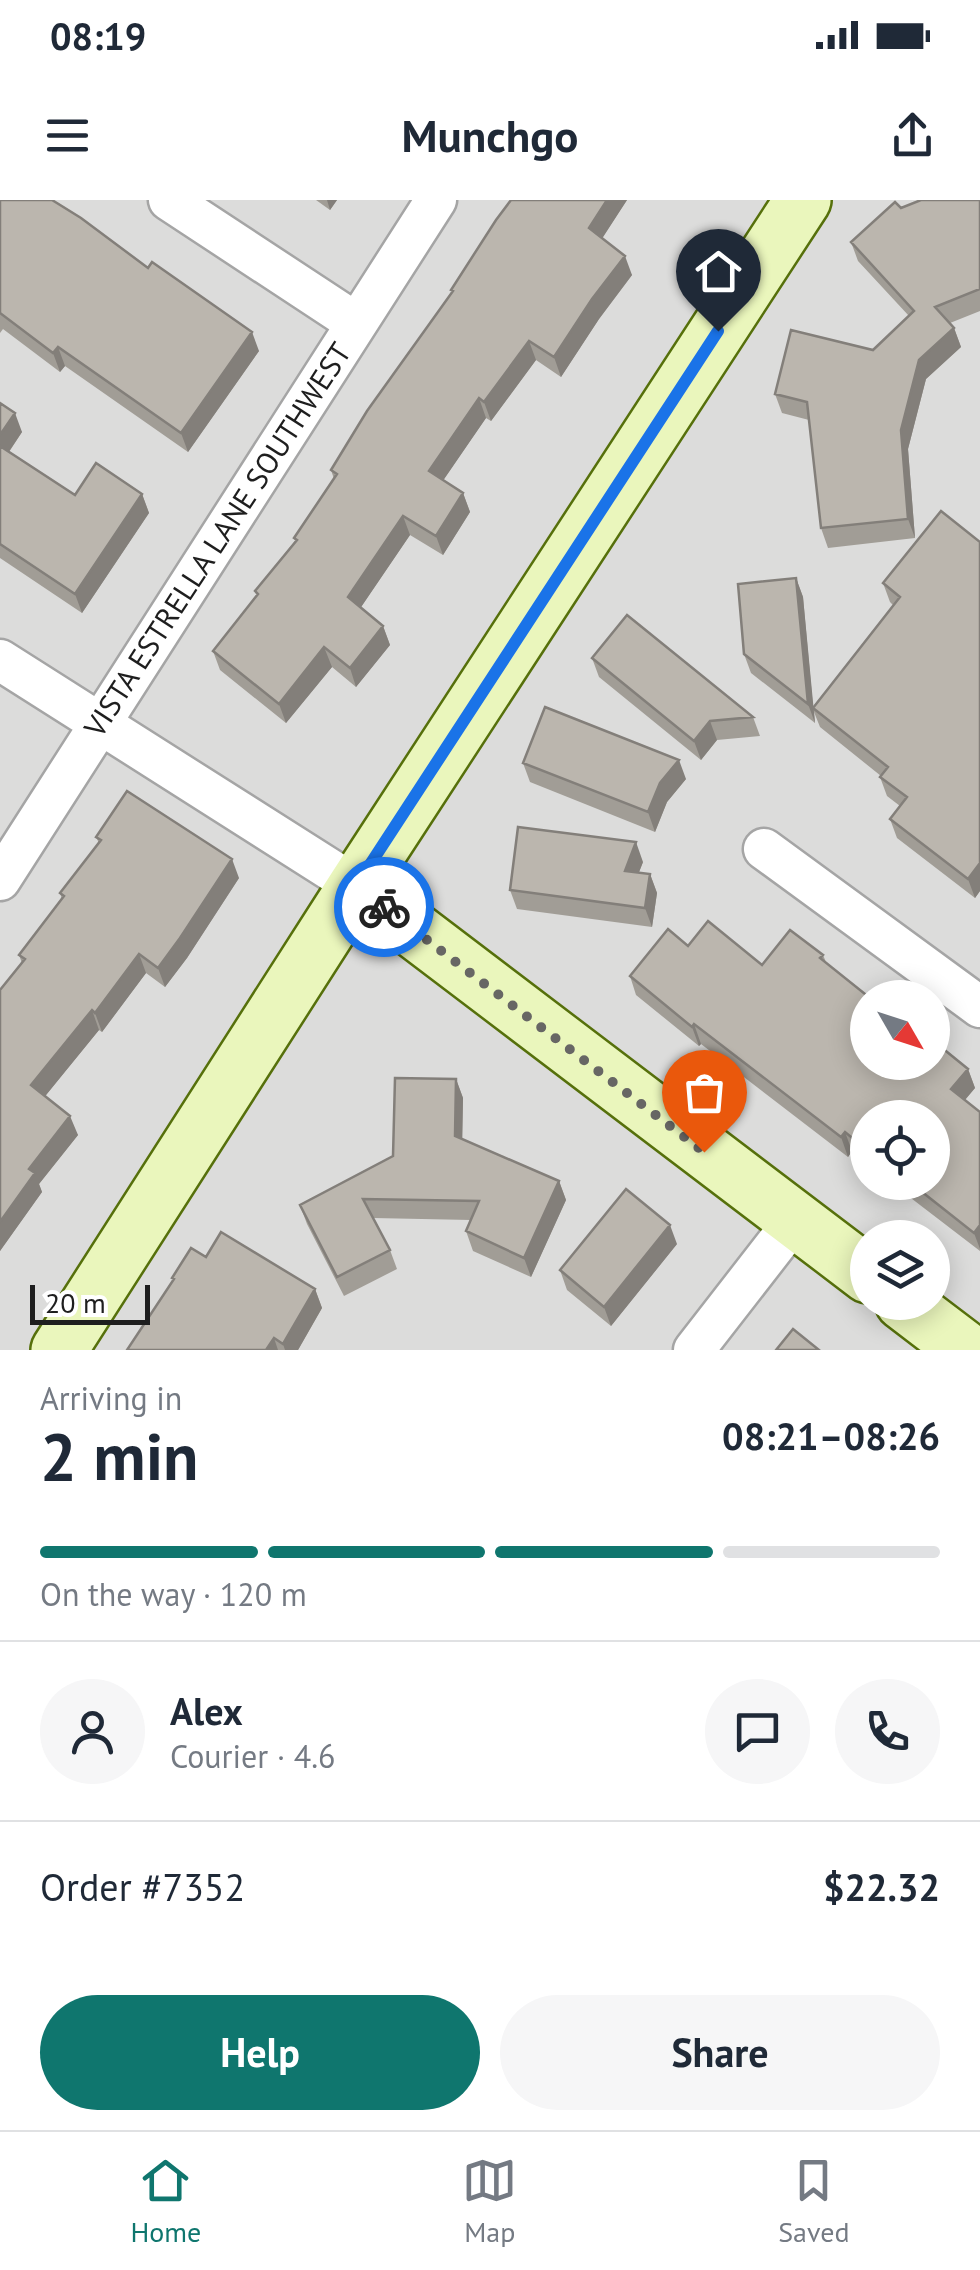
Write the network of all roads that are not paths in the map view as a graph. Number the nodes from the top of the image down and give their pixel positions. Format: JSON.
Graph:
{"nodes":[{"id":1,"x":169,"y":200,"type":"edge"},
{"id":2,"x":436,"y":200,"type":"edge"},
{"id":3,"x":804,"y":200,"type":"edge"},
{"id":4,"x":356,"y":323,"type":"junction"},
{"id":5,"x":0,"y":660,"type":"edge"},
{"id":6,"x":99,"y":724,"type":"junction"},
{"id":7,"x":764,"y":848,"type":"dead end"},
{"id":8,"x":0,"y":880,"type":"edge"},
{"id":9,"x":356,"y":886,"type":"junction"},
{"id":10,"x":980,"y":1007,"type":"edge"},
{"id":11,"x":794,"y":1220,"type":"junction"},
{"id":12,"x":850,"y":1262,"type":"edge"},
{"id":13,"x":927,"y":1320,"type":"edge"},
{"id":14,"x":59,"y":1350,"type":"edge"},
{"id":15,"x":694,"y":1350,"type":"edge"},
{"id":16,"x":966,"y":1350,"type":"edge"}],
"edges":[{"from":1,"to":4,"type":"street"},
{"from":2,"to":4,"type":"street","name":"VISTA ESTRELLA LANE SOUTHWEST"},
{"from":3,"to":9,"type":"street"},
{"from":4,"to":6,"type":"street","name":"VISTA ESTRELLA LANE SOUTHWEST"},
{"from":5,"to":6,"type":"street"},
{"from":6,"to":8,"type":"street","name":"VISTA ESTRELLA LANE SOUTHWEST"},
{"from":6,"to":9,"type":"street"},
{"from":7,"to":10,"type":"street"},
{"from":9,"to":11,"type":"street"},
{"from":9,"to":14,"type":"street"},
{"from":11,"to":12,"type":"street"},
{"from":11,"to":15,"type":"street"},
{"from":13,"to":16,"type":"street"}]}
